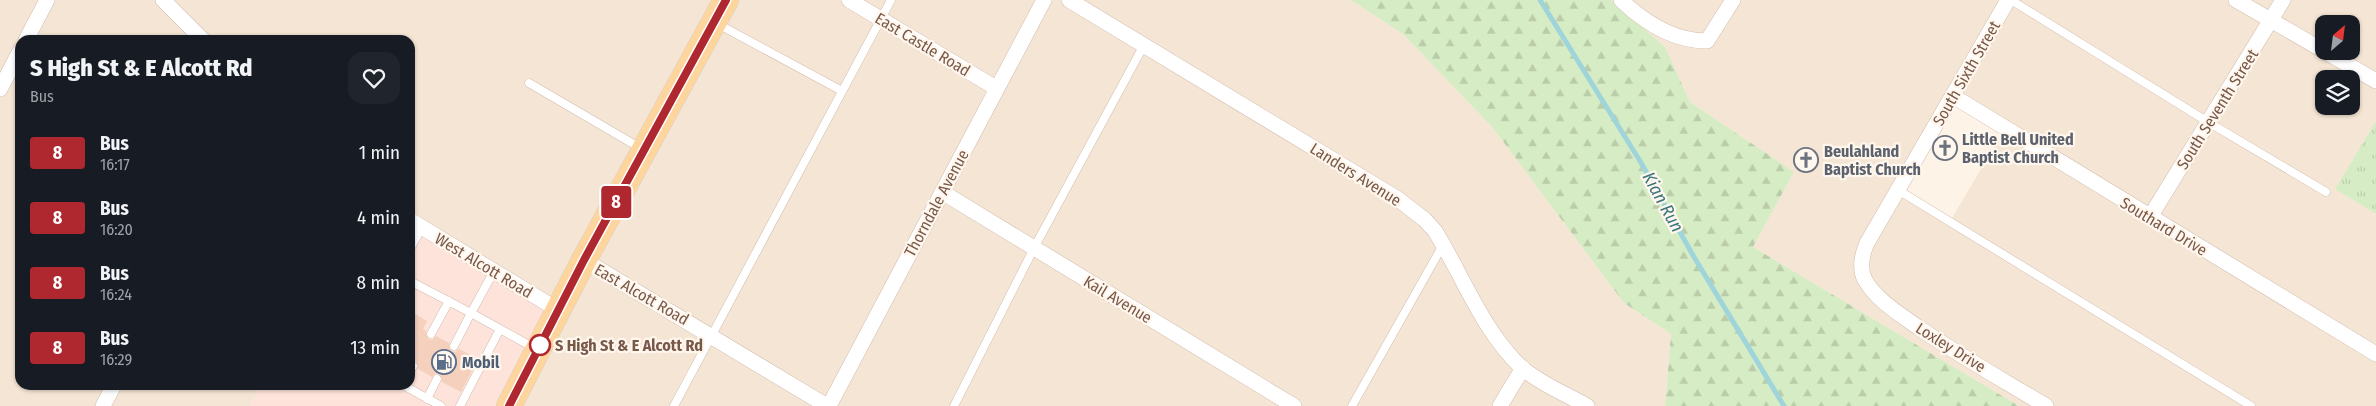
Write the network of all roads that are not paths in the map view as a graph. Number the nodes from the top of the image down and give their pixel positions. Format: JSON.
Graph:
{"nodes":[{"id":1,"x":47,"y":0,"type":"edge"},
{"id":2,"x":163,"y":0,"type":"edge"},
{"id":3,"x":726,"y":0,"type":"edge"},
{"id":4,"x":849,"y":0,"type":"edge"},
{"id":5,"x":891,"y":0,"type":"edge"},
{"id":6,"x":1044,"y":0,"type":"edge"},
{"id":7,"x":1069,"y":0,"type":"edge"},
{"id":8,"x":1621,"y":0,"type":"edge"},
{"id":9,"x":1733,"y":0,"type":"edge"},
{"id":10,"x":2009,"y":0,"type":"edge"},
{"id":11,"x":2236,"y":0,"type":"edge"},
{"id":12,"x":2284,"y":0,"type":"edge"},
{"id":13,"x":881,"y":20,"type":"junction"},
{"id":14,"x":2270,"y":21,"type":"junction"},
{"id":15,"x":714,"y":22,"type":"junction"},
{"id":16,"x":29,"y":35,"type":"edge"},
{"id":17,"x":198,"y":35,"type":"edge"},
{"id":18,"x":1144,"y":45,"type":"junction"},
{"id":19,"x":15,"y":60,"type":"edge"},
{"id":20,"x":2376,"y":81,"type":"edge"},
{"id":21,"x":530,"y":83,"type":"dead end"},
{"id":22,"x":996,"y":88,"type":"junction"},
{"id":23,"x":0,"y":89,"type":"edge"},
{"id":24,"x":842,"y":91,"type":"junction"},
{"id":25,"x":1952,"y":96,"type":"junction"},
{"id":26,"x":2208,"y":122,"type":"junction"},
{"id":27,"x":645,"y":150,"type":"junction"},
{"id":28,"x":1898,"y":190,"type":"junction"},
{"id":29,"x":942,"y":192,"type":"junction"},
{"id":30,"x":2326,"y":192,"type":"dead end"},
{"id":31,"x":2150,"y":217,"type":"junction"},
{"id":32,"x":416,"y":223,"type":"edge"},
{"id":33,"x":1443,"y":245,"type":"junction"},
{"id":34,"x":1034,"y":248,"type":"junction"},
{"id":35,"x":584,"y":260,"type":"junction"},
{"id":36,"x":494,"y":271,"type":"junction"},
{"id":37,"x":1864,"y":279,"type":"joint"},
{"id":38,"x":415,"y":284,"type":"edge"},
{"id":39,"x":449,"y":301,"type":"junction"},
{"id":40,"x":558,"y":310,"type":"junction"},
{"id":41,"x":471,"y":313,"type":"junction"},
{"id":42,"x":500,"y":329,"type":"junction"},
{"id":43,"x":431,"y":334,"type":"dead end"},
{"id":44,"x":711,"y":334,"type":"junction"},
{"id":45,"x":454,"y":346,"type":"dead end"},
{"id":46,"x":538,"y":350,"type":"junction"},
{"id":47,"x":2376,"y":354,"type":"edge"},
{"id":48,"x":1523,"y":368,"type":"junction"},
{"id":49,"x":437,"y":379,"type":"dead end"},
{"id":50,"x":111,"y":390,"type":"edge"},
{"id":51,"x":412,"y":390,"type":"edge"},
{"id":52,"x":428,"y":399,"type":"junction"},
{"id":53,"x":103,"y":406,"type":"edge"},
{"id":54,"x":441,"y":406,"type":"edge"},
{"id":55,"x":460,"y":406,"type":"edge"},
{"id":56,"x":509,"y":406,"type":"edge"},
{"id":57,"x":674,"y":406,"type":"edge"},
{"id":58,"x":828,"y":406,"type":"edge"},
{"id":59,"x":954,"y":406,"type":"edge"},
{"id":60,"x":1294,"y":406,"type":"edge"},
{"id":61,"x":1352,"y":406,"type":"edge"},
{"id":62,"x":1500,"y":406,"type":"edge"},
{"id":63,"x":1587,"y":406,"type":"edge"},
{"id":64,"x":2046,"y":406,"type":"edge"},
{"id":65,"x":2251,"y":406,"type":"edge"}],
"edges":[{"from":1,"to":16,"type":"street"},
{"from":2,"to":17,"type":"street"},
{"from":3,"to":15,"type":"main road"},
{"from":4,"to":13,"type":"street","name":"East Castle Road"},
{"from":5,"to":13,"type":"lane"},
{"from":6,"to":22,"type":"street","name":"Thorndale Avenue"},
{"from":7,"to":18,"type":"street","name":"Landers Avenue"},
{"from":8,"to":9,"type":"street"},
{"from":10,"to":25,"type":"street","name":"South Sixth Street"},
{"from":10,"to":26,"type":"lane"},
{"from":11,"to":14,"type":"street"},
{"from":12,"to":14,"type":"street","name":"South Seventh Street"},
{"from":13,"to":22,"type":"street","name":"East Castle Road"},
{"from":13,"to":24,"type":"lane"},
{"from":14,"to":20,"type":"street"},
{"from":14,"to":26,"type":"street","name":"South Seventh Street"},
{"from":15,"to":24,"type":"lane"},
{"from":15,"to":27,"type":"main road"},
{"from":18,"to":33,"type":"street","name":"Landers Avenue"},
{"from":18,"to":34,"type":"lane"},
{"from":19,"to":23,"type":"street"},
{"from":21,"to":27,"type":"lane"},
{"from":22,"to":29,"type":"street","name":"Thorndale Avenue"},
{"from":24,"to":44,"type":"lane"},
{"from":25,"to":28,"type":"street","name":"South Sixth Street"},
{"from":25,"to":31,"type":"street","name":"Southard Drive"},
{"from":26,"to":30,"type":"lane"},
{"from":26,"to":31,"type":"street","name":"South Seventh Street"},
{"from":27,"to":35,"type":"main road"},
{"from":28,"to":37,"type":"street","name":"South Sixth Street"},
{"from":28,"to":65,"type":"lane"},
{"from":29,"to":34,"type":"street","name":"Kail Avenue"},
{"from":29,"to":58,"type":"street","name":"Thorndale Avenue"},
{"from":31,"to":47,"type":"street","name":"Southard Drive"},
{"from":32,"to":36,"type":"street","name":"West Alcott Road"},
{"from":33,"to":48,"type":"street","name":"Landers Avenue"},
{"from":33,"to":61,"type":"lane"},
{"from":34,"to":59,"type":"lane"},
{"from":34,"to":60,"type":"street","name":"Kail Avenue"},
{"from":35,"to":40,"type":"main road"},
{"from":35,"to":44,"type":"street","name":"East Alcott Road"},
{"from":36,"to":40,"type":"street","name":"West Alcott Road"},
{"from":36,"to":41,"type":"lane"},
{"from":37,"to":64,"type":"street","name":"Loxley Drive"},
{"from":38,"to":39,"type":"lane"},
{"from":39,"to":41,"type":"lane"},
{"from":39,"to":43,"type":"lane"},
{"from":40,"to":46,"type":"main road"},
{"from":41,"to":42,"type":"lane"},
{"from":41,"to":45,"type":"lane"},
{"from":42,"to":46,"type":"lane"},
{"from":42,"to":55,"type":"lane"},
{"from":44,"to":57,"type":"lane"},
{"from":44,"to":58,"type":"street","name":"East Alcott Road"},
{"from":46,"to":56,"type":"main road"},
{"from":48,"to":62,"type":"street"},
{"from":48,"to":63,"type":"street","name":"Landers Avenue"},
{"from":49,"to":52,"type":"lane"},
{"from":50,"to":53,"type":"street"},
{"from":51,"to":52,"type":"lane"},
{"from":52,"to":54,"type":"lane"}]}
